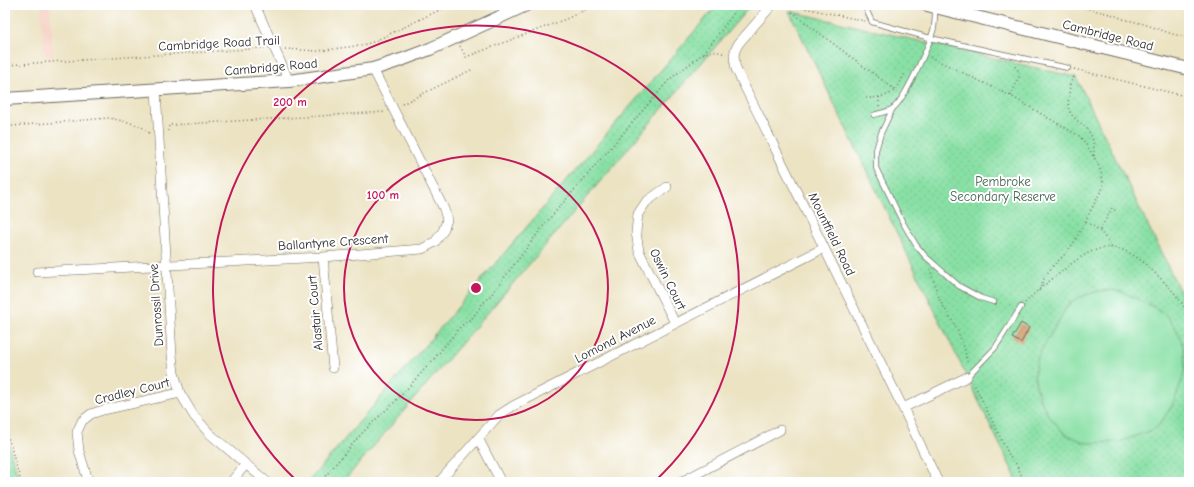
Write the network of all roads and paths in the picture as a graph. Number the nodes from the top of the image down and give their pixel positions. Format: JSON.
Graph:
{"nodes":[{"id":1,"x":255,"y":5,"type":"edge"},
{"id":2,"x":450,"y":5,"type":"edge"},
{"id":3,"x":526,"y":5,"type":"edge"},
{"id":4,"x":595,"y":5,"type":"edge"},
{"id":5,"x":736,"y":5,"type":"edge"},
{"id":6,"x":772,"y":5,"type":"edge"},
{"id":7,"x":790,"y":5,"type":"edge"},
{"id":8,"x":866,"y":5,"type":"edge"},
{"id":9,"x":1073,"y":5,"type":"edge"},
{"id":10,"x":931,"y":6,"type":"edge"},
{"id":11,"x":792,"y":12,"type":"dead end"},
{"id":12,"x":872,"y":22,"type":"junction"},
{"id":13,"x":456,"y":37,"type":"junction"},
{"id":14,"x":930,"y":38,"type":"junction"},
{"id":15,"x":1189,"y":38,"type":"edge"},
{"id":16,"x":275,"y":48,"type":"junction"},
{"id":17,"x":704,"y":53,"type":"junction"},
{"id":18,"x":726,"y":54,"type":"dead end"},
{"id":19,"x":924,"y":54,"type":"junction"},
{"id":20,"x":1015,"y":63,"type":"dead end"},
{"id":21,"x":5,"y":65,"type":"edge"},
{"id":22,"x":1068,"y":68,"type":"joint"},
{"id":23,"x":373,"y":69,"type":"junction"},
{"id":24,"x":473,"y":69,"type":"dead end"},
{"id":25,"x":1189,"y":69,"type":"edge"},
{"id":26,"x":905,"y":73,"type":"dead end"},
{"id":27,"x":1074,"y":76,"type":"dead end"},
{"id":28,"x":289,"y":81,"type":"junction"},
{"id":29,"x":156,"y":90,"type":"junction"},
{"id":30,"x":895,"y":90,"type":"junction"},
{"id":31,"x":903,"y":95,"type":"junction"},
{"id":32,"x":878,"y":96,"type":"junction"},
{"id":33,"x":1011,"y":96,"type":"junction"},
{"id":34,"x":1189,"y":97,"type":"edge"},
{"id":35,"x":866,"y":98,"type":"dead end"},
{"id":36,"x":5,"y":99,"type":"edge"},
{"id":37,"x":400,"y":105,"type":"dead end"},
{"id":38,"x":893,"y":108,"type":"junction"},
{"id":39,"x":386,"y":111,"type":"dead end"},
{"id":40,"x":877,"y":114,"type":"joint"},
{"id":41,"x":6,"y":126,"type":"edge"},
{"id":42,"x":168,"y":134,"type":"dead end"},
{"id":43,"x":151,"y":135,"type":"dead end"},
{"id":44,"x":1094,"y":158,"type":"junction"},
{"id":45,"x":667,"y":187,"type":"dead end"},
{"id":46,"x":1116,"y":211,"type":"dead end"},
{"id":47,"x":1085,"y":221,"type":"junction"},
{"id":48,"x":1100,"y":230,"type":"junction"},
{"id":49,"x":824,"y":248,"type":"junction"},
{"id":50,"x":1112,"y":248,"type":"junction"},
{"id":51,"x":323,"y":257,"type":"junction"},
{"id":52,"x":166,"y":265,"type":"junction"},
{"id":53,"x":37,"y":272,"type":"dead end"},
{"id":54,"x":1039,"y":290,"type":"junction"},
{"id":55,"x":994,"y":302,"type":"dead end"},
{"id":56,"x":1021,"y":307,"type":"joint"},
{"id":57,"x":1189,"y":319,"type":"edge"},
{"id":58,"x":675,"y":323,"type":"junction"},
{"id":59,"x":333,"y":368,"type":"dead end"},
{"id":60,"x":967,"y":377,"type":"joint"},
{"id":61,"x":180,"y":393,"type":"junction"},
{"id":62,"x":903,"y":408,"type":"junction"},
{"id":63,"x":5,"y":427,"type":"edge"},
{"id":64,"x":780,"y":430,"type":"dead end"},
{"id":65,"x":478,"y":438,"type":"junction"},
{"id":66,"x":246,"y":464,"type":"junction"},
{"id":67,"x":88,"y":480,"type":"dead end"},
{"id":68,"x":21,"y":482,"type":"edge"},
{"id":69,"x":231,"y":482,"type":"edge"},
{"id":70,"x":267,"y":482,"type":"edge"},
{"id":71,"x":320,"y":482,"type":"edge"},
{"id":72,"x":439,"y":482,"type":"edge"},
{"id":73,"x":501,"y":482,"type":"edge"},
{"id":74,"x":681,"y":482,"type":"edge"},
{"id":75,"x":938,"y":482,"type":"edge"}],
"edges":[{"from":1,"to":16,"type":"street"},
{"from":2,"to":16,"type":"path","name":"Cambridge Road Trail"},
{"from":3,"to":13,"type":"main road","name":"Cambridge Road"},
{"from":4,"to":13,"type":"path"},
{"from":5,"to":17,"type":"path"},
{"from":6,"to":49,"type":"street","name":"Mountfield Road"},
{"from":7,"to":12,"type":"path"},
{"from":8,"to":12,"type":"lane"},
{"from":9,"to":15,"type":"path"},
{"from":10,"to":14,"type":"lane"},
{"from":10,"to":25,"type":"main road","name":"Cambridge Road"},
{"from":11,"to":30,"type":"path"},
{"from":12,"to":14,"type":"lane"},
{"from":13,"to":23,"type":"main road","name":"Cambridge Road"},
{"from":14,"to":19,"type":"lane"},
{"from":14,"to":22,"type":"lane"},
{"from":16,"to":21,"type":"path","name":"Cambridge Road Trail"},
{"from":16,"to":28,"type":"street"},
{"from":17,"to":18,"type":"path"},
{"from":17,"to":71,"type":"path"},
{"from":19,"to":31,"type":"lane"},
{"from":19,"to":33,"type":"path"},
{"from":20,"to":33,"type":"path"},
{"from":22,"to":34,"type":"path"},
{"from":23,"to":28,"type":"main road","name":"Cambridge Road"},
{"from":23,"to":51,"type":"street","name":"Ballantyne Crescent"},
{"from":24,"to":37,"type":"path"},
{"from":26,"to":30,"type":"path"},
{"from":27,"to":44,"type":"path"},
{"from":28,"to":29,"type":"main road","name":"Cambridge Road"},
{"from":29,"to":36,"type":"main road","name":"Cambridge Road"},
{"from":29,"to":52,"type":"street","name":"Dunrossil Drive"},
{"from":30,"to":31,"type":"path"},
{"from":30,"to":32,"type":"path"},
{"from":31,"to":38,"type":"lane"},
{"from":32,"to":35,"type":"path"},
{"from":32,"to":40,"type":"path"},
{"from":33,"to":44,"type":"path"},
{"from":38,"to":40,"type":"lane"},
{"from":38,"to":55,"type":"lane"},
{"from":39,"to":42,"type":"path"},
{"from":41,"to":43,"type":"path"},
{"from":44,"to":47,"type":"path"},
{"from":45,"to":58,"type":"street","name":"Oswin Court"},
{"from":46,"to":48,"type":"path"},
{"from":47,"to":48,"type":"path"},
{"from":47,"to":54,"type":"path"},
{"from":48,"to":50,"type":"path"},
{"from":49,"to":58,"type":"street","name":"Lomond Avenue"},
{"from":49,"to":62,"type":"street","name":"Mountfield Road"},
{"from":50,"to":54,"type":"path"},
{"from":50,"to":57,"type":"path"},
{"from":51,"to":52,"type":"street","name":"Ballantyne Crescent"},
{"from":51,"to":59,"type":"street","name":"Alastair Court"},
{"from":52,"to":53,"type":"street","name":"Ballantyne Crescent"},
{"from":52,"to":61,"type":"street","name":"Dunrossil Drive"},
{"from":54,"to":56,"type":"path"},
{"from":56,"to":60,"type":"lane"},
{"from":58,"to":65,"type":"street","name":"Lomond Avenue"},
{"from":60,"to":62,"type":"street"},
{"from":61,"to":66,"type":"street","name":"Dunrossil Drive"},
{"from":61,"to":67,"type":"street","name":"Cradley Court"},
{"from":62,"to":75,"type":"street","name":"Mountfield Road"},
{"from":63,"to":68,"type":"path"},
{"from":64,"to":74,"type":"street"},
{"from":65,"to":72,"type":"street","name":"Lomond Avenue"},
{"from":65,"to":73,"type":"street"},
{"from":66,"to":69,"type":"street"},
{"from":66,"to":70,"type":"street","name":"Dunrossil Drive"}]}
